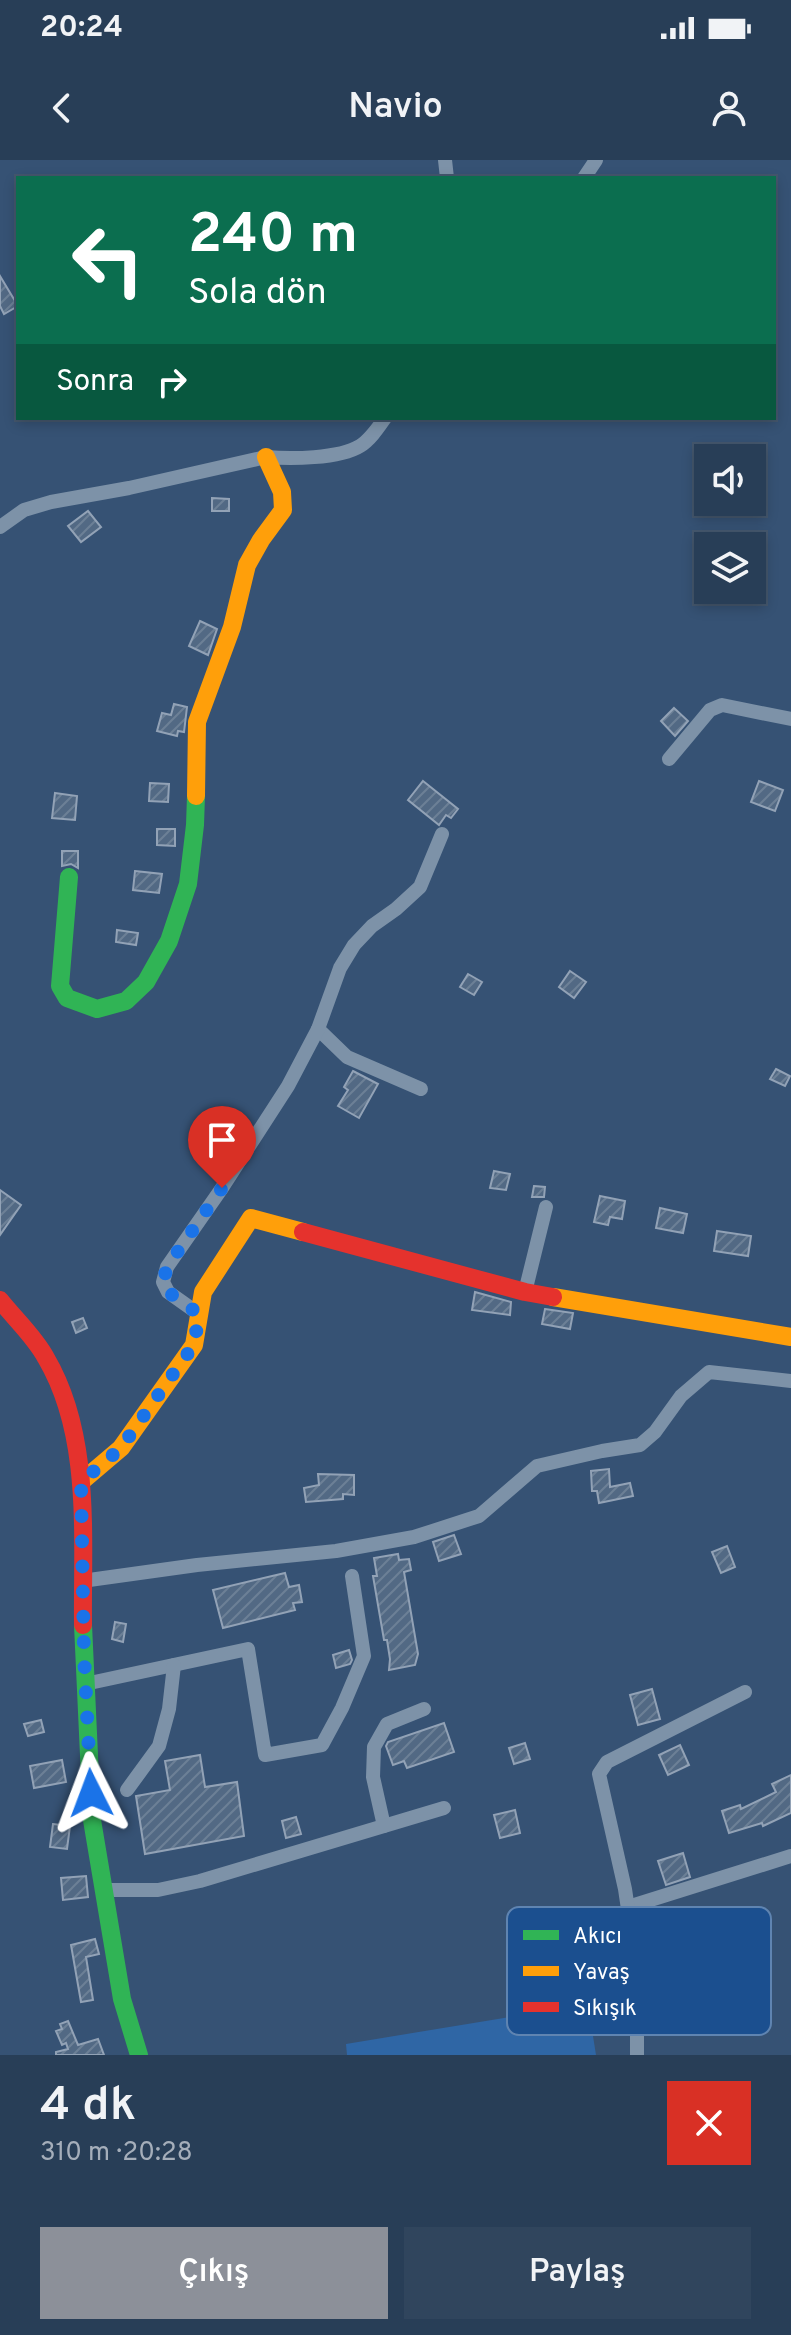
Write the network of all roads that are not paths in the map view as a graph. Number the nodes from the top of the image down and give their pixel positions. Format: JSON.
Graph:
{"nodes":[{"id":1,"x":383,"y":420,"type":"edge"},
{"id":2,"x":266,"y":457,"type":"junction"},
{"id":3,"x":0,"y":527,"type":"edge"},
{"id":4,"x":791,"y":719,"type":"edge"},
{"id":5,"x":669,"y":759,"type":"dead end"},
{"id":6,"x":442,"y":834,"type":"dead end"},
{"id":7,"x":69,"y":877,"type":"dead end"},
{"id":8,"x":318,"y":1029,"type":"junction"},
{"id":9,"x":421,"y":1089,"type":"dead end"},
{"id":10,"x":546,"y":1207,"type":"dead end"},
{"id":11,"x":525,"y":1292,"type":"junction"},
{"id":12,"x":0,"y":1300,"type":"edge"},
{"id":13,"x":199,"y":1314,"type":"junction"},
{"id":14,"x":791,"y":1337,"type":"edge"},
{"id":15,"x":791,"y":1381,"type":"edge"},
{"id":16,"x":81,"y":1482,"type":"junction"},
{"id":17,"x":352,"y":1576,"type":"dead end"},
{"id":18,"x":82,"y":1581,"type":"junction"},
{"id":19,"x":174,"y":1665,"type":"junction"},
{"id":20,"x":85,"y":1684,"type":"junction"},
{"id":21,"x":745,"y":1692,"type":"dead end"},
{"id":22,"x":424,"y":1709,"type":"dead end"},
{"id":23,"x":127,"y":1790,"type":"dead end"},
{"id":24,"x":444,"y":1808,"type":"dead end"},
{"id":25,"x":384,"y":1826,"type":"junction"},
{"id":26,"x":791,"y":1856,"type":"edge"},
{"id":27,"x":104,"y":1890,"type":"junction"},
{"id":28,"x":628,"y":1907,"type":"joint"},
{"id":29,"x":139,"y":2055,"type":"edge"}],
"edges":[{"from":1,"to":2,"type":"street"},
{"from":2,"to":3,"type":"street"},
{"from":2,"to":7,"type":"street"},
{"from":4,"to":5,"type":"street"},
{"from":6,"to":8,"type":"street"},
{"from":8,"to":9,"type":"street"},
{"from":8,"to":13,"type":"street"},
{"from":10,"to":11,"type":"street"},
{"from":11,"to":13,"type":"street"},
{"from":11,"to":14,"type":"street"},
{"from":12,"to":16,"type":"street"},
{"from":13,"to":16,"type":"street"},
{"from":15,"to":18,"type":"street"},
{"from":16,"to":18,"type":"street"},
{"from":17,"to":19,"type":"street"},
{"from":18,"to":20,"type":"street"},
{"from":19,"to":20,"type":"street"},
{"from":19,"to":23,"type":"street"},
{"from":20,"to":27,"type":"street"},
{"from":21,"to":28,"type":"street"},
{"from":22,"to":25,"type":"street"},
{"from":24,"to":25,"type":"street"},
{"from":25,"to":27,"type":"street"},
{"from":26,"to":28,"type":"street"},
{"from":27,"to":29,"type":"street"}]}
